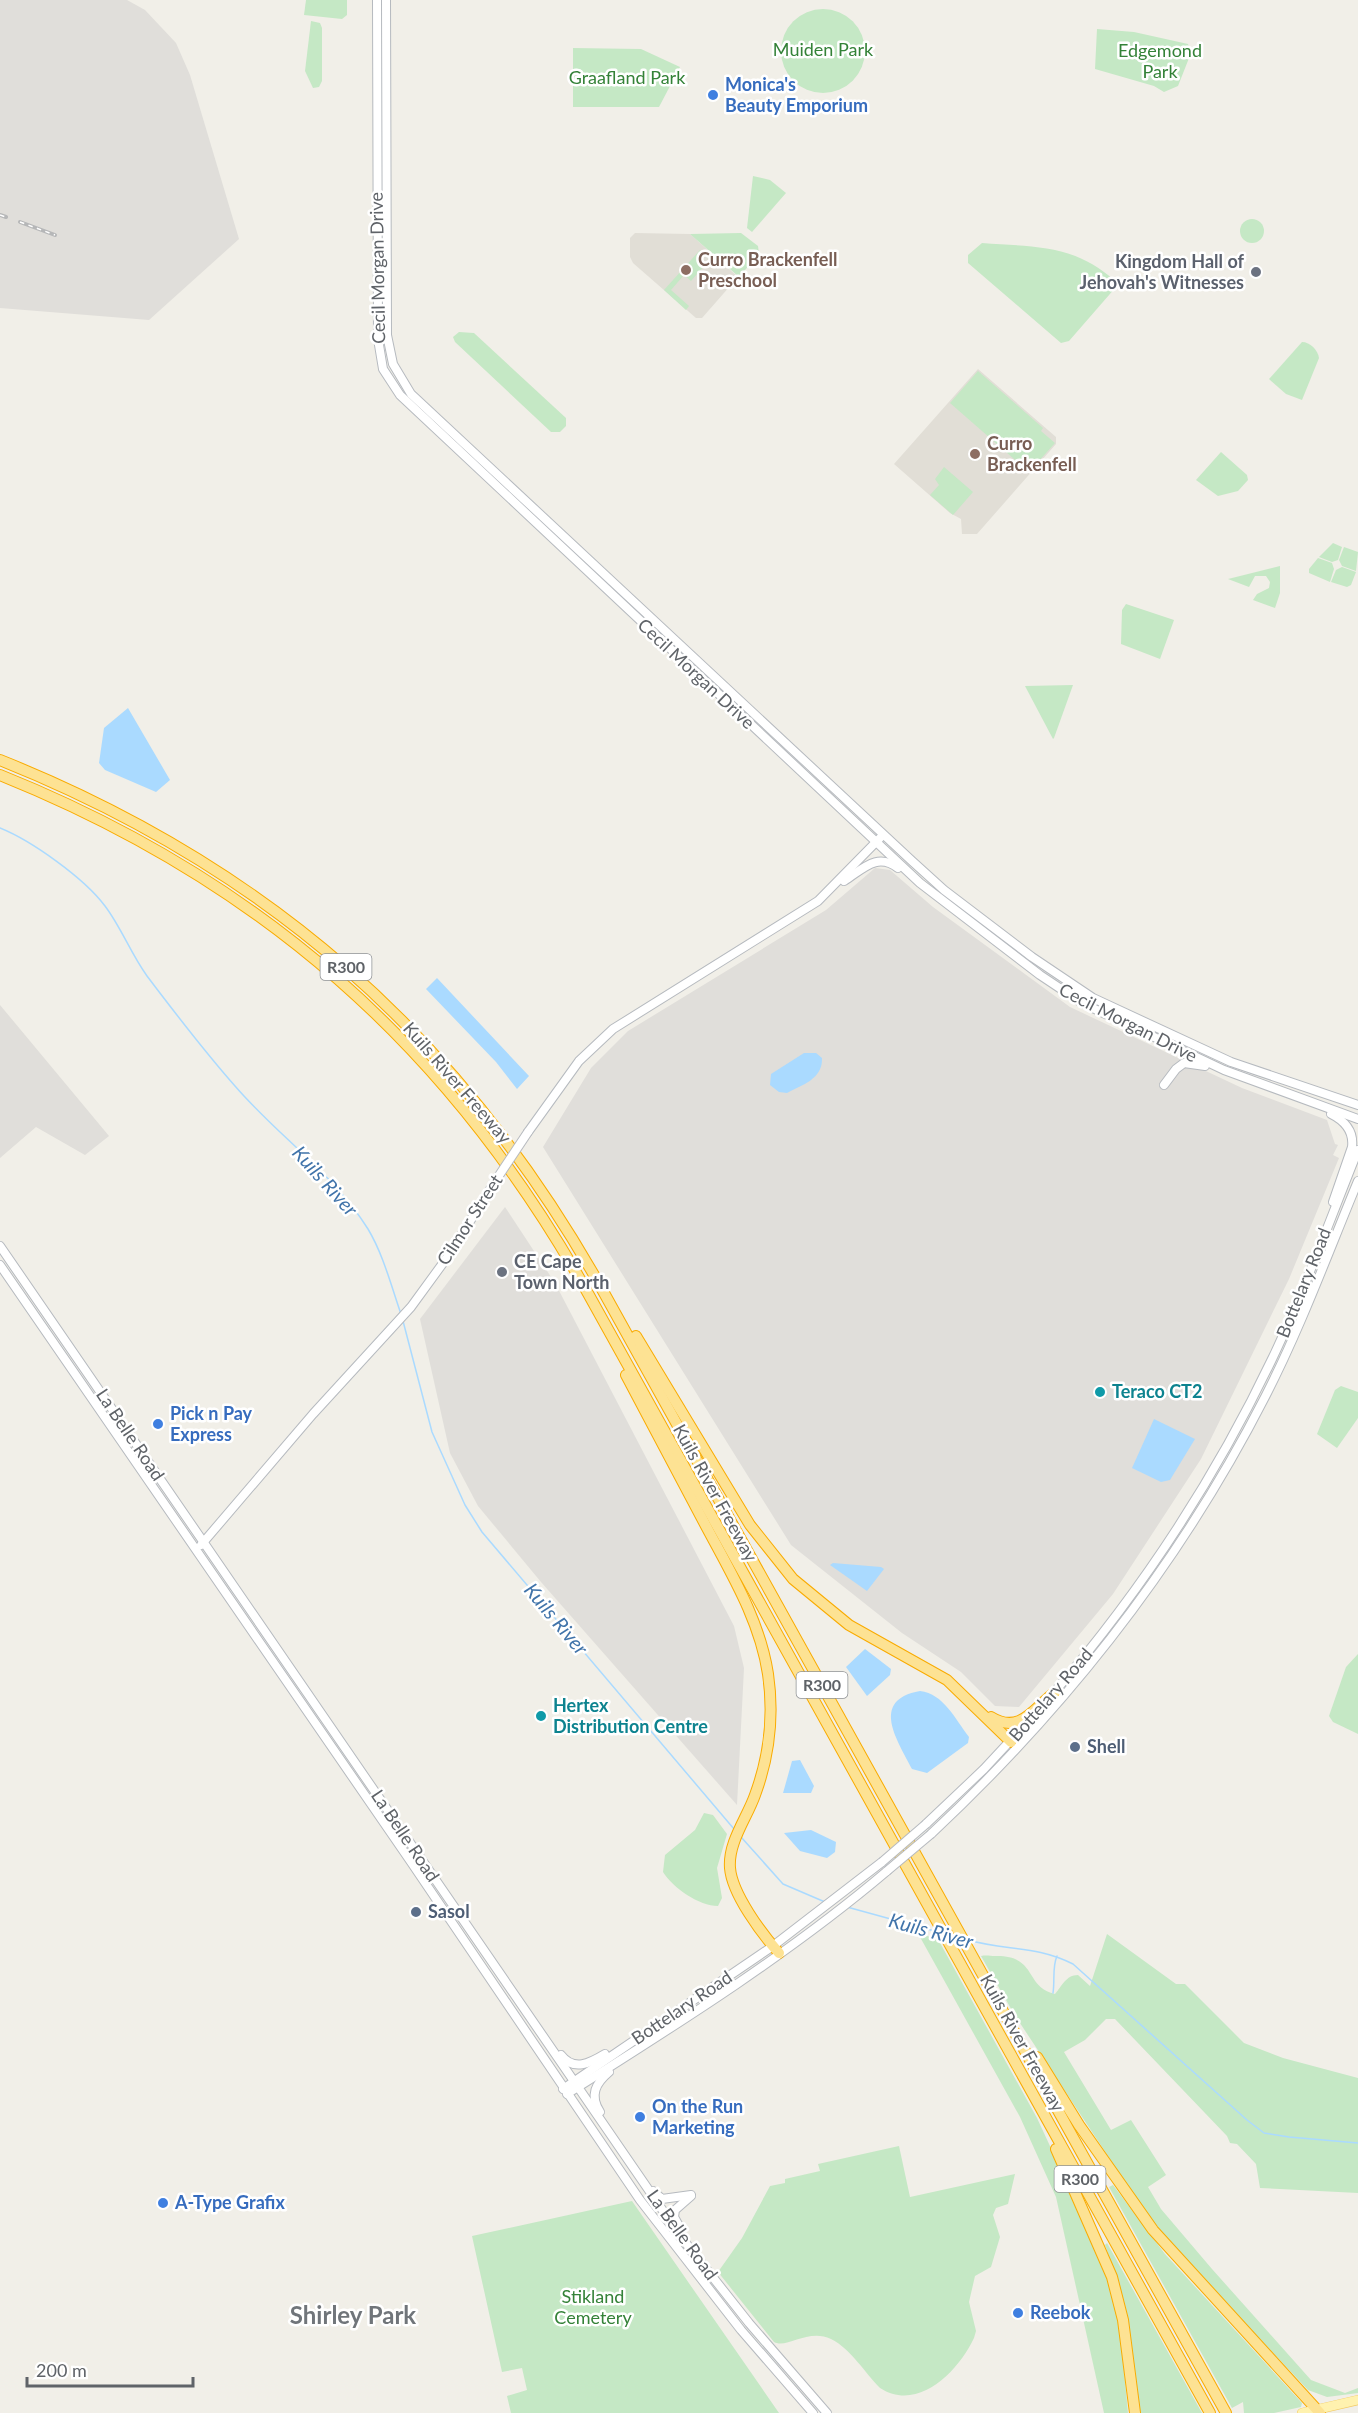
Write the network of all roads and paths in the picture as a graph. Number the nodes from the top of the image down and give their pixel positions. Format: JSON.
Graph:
{"nodes":[{"id":1,"x":377,"y":0,"type":"edge"},
{"id":2,"x":386,"y":0,"type":"edge"},
{"id":3,"x":0,"y":760,"type":"edge"},
{"id":4,"x":0,"y":775,"type":"edge"},
{"id":5,"x":883,"y":835,"type":"junction"},
{"id":6,"x":877,"y":842,"type":"junction"},
{"id":7,"x":909,"y":872,"type":"junction"},
{"id":8,"x":832,"y":890,"type":"junction"},
{"id":9,"x":1234,"y":1075,"type":"junction"},
{"id":10,"x":1259,"y":1084,"type":"junction"},
{"id":11,"x":1164,"y":1086,"type":"dead end"},
{"id":12,"x":1358,"y":1105,"type":"edge"},
{"id":13,"x":1358,"y":1119,"type":"edge"},
{"id":14,"x":1358,"y":1150,"type":"edge"},
{"id":15,"x":1358,"y":1183,"type":"edge"},
{"id":16,"x":1322,"y":1240,"type":"junction"},
{"id":17,"x":0,"y":1246,"type":"edge"},
{"id":18,"x":0,"y":1265,"type":"edge"},
{"id":19,"x":598,"y":1282,"type":"junction"},
{"id":20,"x":585,"y":1288,"type":"junction"},
{"id":21,"x":203,"y":1542,"type":"junction"},
{"id":22,"x":196,"y":1551,"type":"junction"},
{"id":23,"x":1055,"y":1692,"type":"junction"},
{"id":24,"x":981,"y":1711,"type":"junction"},
{"id":25,"x":1011,"y":1742,"type":"junction"},
{"id":26,"x":776,"y":1950,"type":"junction"},
{"id":27,"x":518,"y":2000,"type":"junction"},
{"id":28,"x":1009,"y":2018,"type":"junction"},
{"id":29,"x":633,"y":2047,"type":"junction"},
{"id":30,"x":576,"y":2085,"type":"junction"},
{"id":31,"x":565,"y":2092,"type":"junction"},
{"id":32,"x":1041,"y":2109,"type":"junction"},
{"id":33,"x":606,"y":2128,"type":"junction"},
{"id":34,"x":644,"y":2183,"type":"junction"},
{"id":35,"x":681,"y":2237,"type":"junction"},
{"id":36,"x":1358,"y":2400,"type":"edge"},
{"id":37,"x":1319,"y":2411,"type":"edge"},
{"id":38,"x":1209,"y":2412,"type":"edge"},
{"id":39,"x":1225,"y":2412,"type":"edge"},
{"id":40,"x":813,"y":2413,"type":"edge"},
{"id":41,"x":827,"y":2413,"type":"edge"},
{"id":42,"x":1135,"y":2413,"type":"edge"},
{"id":43,"x":1302,"y":2413,"type":"edge"}],
"edges":[{"from":1,"to":6,"type":"main road","name":"Cecil Morgan Drive"},
{"from":2,"to":5,"type":"main road","name":"Cecil Morgan Drive"},
{"from":3,"to":19,"type":"highway","name":"Kuils River Freeway","number":"R300"},
{"from":4,"to":20,"type":"highway","name":"Kuils River Freeway","number":"R300"},
{"from":5,"to":6,"type":"main road","name":"Cilmor Street"},
{"from":5,"to":12,"type":"main road","name":"Cecil Morgan Drive"},
{"from":6,"to":7,"type":"main road","name":"Cecil Morgan Drive"},
{"from":6,"to":8,"type":"main road","name":"Cilmor Street"},
{"from":7,"to":8,"type":"main road"},
{"from":7,"to":9,"type":"main road","name":"Cecil Morgan Drive"},
{"from":8,"to":21,"type":"main road","name":"Cilmor Street","bridge":true},
{"from":9,"to":10,"type":"main road","name":"Cecil Morgan Drive"},
{"from":9,"to":11,"type":"main road"},
{"from":10,"to":13,"type":"main road","name":"Cecil Morgan Drive"},
{"from":10,"to":16,"type":"main road"},
{"from":14,"to":16,"type":"main road","name":"Bottelary Road"},
{"from":15,"to":26,"type":"main road","name":"Bottelary Road","bridge":true},
{"from":16,"to":23,"type":"main road","name":"Bottelary Road"},
{"from":17,"to":21,"type":"main road","name":"La Belle Road"},
{"from":18,"to":22,"type":"main road","name":"La Belle Road"},
{"from":19,"to":24,"type":"highway"},
{"from":19,"to":28,"type":"highway","name":"Kuils River Freeway","number":"R300"},
{"from":20,"to":26,"type":"highway"},
{"from":20,"to":32,"type":"highway","name":"Kuils River Freeway","number":"R300"},
{"from":21,"to":22,"type":"main road","name":"Cilmor Street"},
{"from":21,"to":27,"type":"main road","name":"La Belle Road"},
{"from":22,"to":31,"type":"main road","name":"La Belle Road"},
{"from":23,"to":24,"type":"highway"},
{"from":23,"to":25,"type":"main road","name":"Bottelary Road"},
{"from":24,"to":25,"type":"highway"},
{"from":25,"to":26,"type":"main road","name":"Bottelary Road","bridge":true},
{"from":26,"to":29,"type":"main road","name":"Bottelary Road"},
{"from":27,"to":29,"type":"main road"},
{"from":27,"to":30,"type":"main road","name":"La Belle Road"},
{"from":28,"to":37,"type":"highway"},
{"from":28,"to":39,"type":"highway","name":"Kuils River Freeway","number":"R300"},
{"from":29,"to":30,"type":"main road","name":"Bottelary Road"},
{"from":29,"to":33,"type":"main road"},
{"from":30,"to":31,"type":"main road","name":"Bottelary Road"},
{"from":30,"to":33,"type":"main road","name":"La Belle Road"},
{"from":31,"to":40,"type":"main road","name":"La Belle Road"},
{"from":32,"to":38,"type":"highway","name":"Kuils River Freeway","number":"R300"},
{"from":32,"to":42,"type":"highway"},
{"from":33,"to":34,"type":"main road","name":"La Belle Road"},
{"from":34,"to":35,"type":"main road","name":"La Belle Road"},
{"from":34,"to":35,"type":"main road"},
{"from":35,"to":41,"type":"main road","name":"La Belle Road"},
{"from":36,"to":37,"type":"main road"},
{"from":37,"to":43,"type":"main road"}]}
